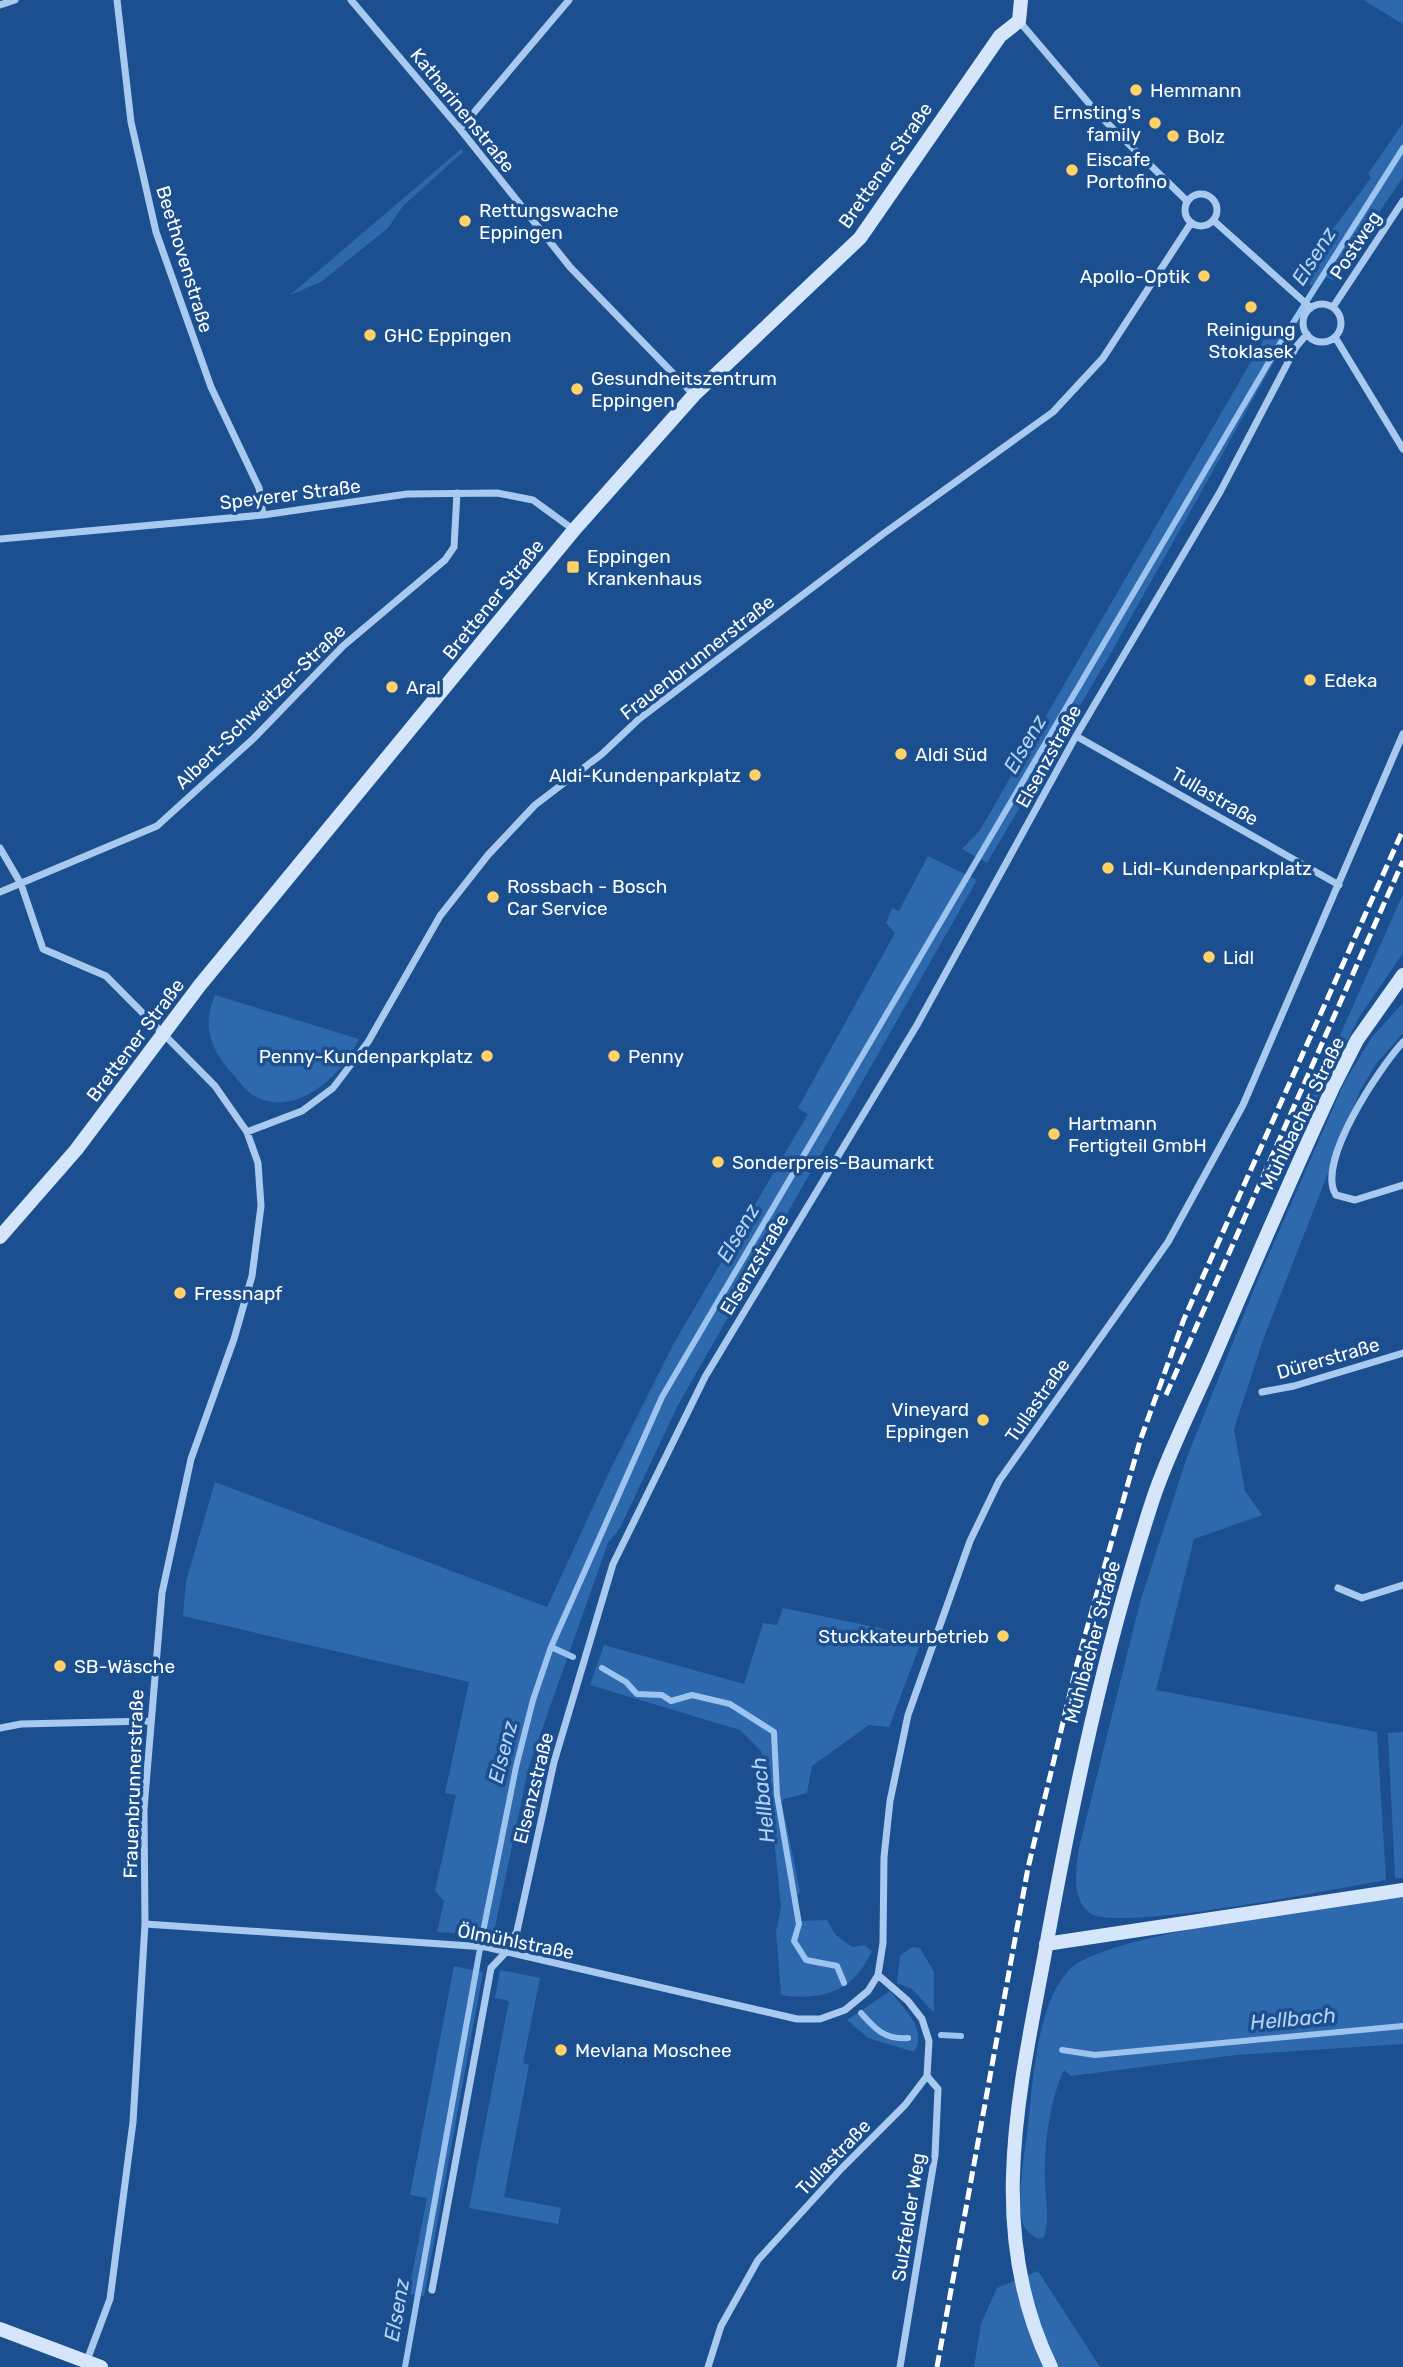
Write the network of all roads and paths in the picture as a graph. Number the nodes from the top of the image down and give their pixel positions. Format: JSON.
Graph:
{"nodes":[{"id":1,"x":15,"y":0,"type":"edge"},
{"id":2,"x":117,"y":0,"type":"edge"},
{"id":3,"x":351,"y":0,"type":"edge"},
{"id":4,"x":569,"y":0,"type":"edge"},
{"id":5,"x":1021,"y":0,"type":"edge"},
{"id":6,"x":0,"y":5,"type":"edge"},
{"id":7,"x":1019,"y":21,"type":"junction"},
{"id":8,"x":460,"y":129,"type":"junction"},
{"id":9,"x":1187,"y":201,"type":"junction"},
{"id":10,"x":1403,"y":201,"type":"edge"},
{"id":11,"x":1213,"y":220,"type":"junction"},
{"id":12,"x":1191,"y":223,"type":"junction"},
{"id":13,"x":1333,"y":307,"type":"junction"},
{"id":14,"x":1311,"y":308,"type":"junction"},
{"id":15,"x":1307,"y":334,"type":"junction"},
{"id":16,"x":1335,"y":337,"type":"junction"},
{"id":17,"x":694,"y":394,"type":"junction"},
{"id":18,"x":1403,"y":449,"type":"edge"},
{"id":19,"x":457,"y":493,"type":"junction"},
{"id":20,"x":263,"y":515,"type":"junction"},
{"id":21,"x":574,"y":530,"type":"junction"},
{"id":22,"x":0,"y":539,"type":"edge"},
{"id":23,"x":1403,"y":734,"type":"edge"},
{"id":24,"x":1076,"y":736,"type":"junction"},
{"id":25,"x":0,"y":848,"type":"edge"},
{"id":26,"x":22,"y":884,"type":"junction"},
{"id":27,"x":1339,"y":885,"type":"junction"},
{"id":28,"x":0,"y":892,"type":"edge"},
{"id":29,"x":1403,"y":975,"type":"edge"},
{"id":30,"x":163,"y":1035,"type":"junction"},
{"id":31,"x":1403,"y":1042,"type":"edge"},
{"id":32,"x":247,"y":1132,"type":"junction"},
{"id":33,"x":1403,"y":1185,"type":"edge"},
{"id":34,"x":0,"y":1237,"type":"edge"},
{"id":35,"x":1403,"y":1353,"type":"edge"},
{"id":36,"x":1262,"y":1392,"type":"dead end"},
{"id":37,"x":1403,"y":1585,"type":"edge"},
{"id":38,"x":1338,"y":1588,"type":"dead end"},
{"id":39,"x":150,"y":1721,"type":"junction"},
{"id":40,"x":0,"y":1728,"type":"edge"},
{"id":41,"x":1403,"y":1890,"type":"edge"},
{"id":42,"x":145,"y":1924,"type":"junction"},
{"id":43,"x":1046,"y":1944,"type":"junction"},
{"id":44,"x":506,"y":1952,"type":"junction"},
{"id":45,"x":878,"y":1975,"type":"junction"},
{"id":46,"x":868,"y":1991,"type":"joint"},
{"id":47,"x":927,"y":2076,"type":"junction"},
{"id":48,"x":432,"y":2290,"type":"dead end"},
{"id":49,"x":0,"y":2329,"type":"edge"},
{"id":50,"x":90,"y":2365,"type":"edge"},
{"id":51,"x":708,"y":2367,"type":"edge"},
{"id":52,"x":900,"y":2367,"type":"edge"},
{"id":53,"x":1051,"y":2367,"type":"edge"}],
"edges":[{"from":1,"to":6,"type":"street"},
{"from":2,"to":20,"type":"street","name":"Beethovenstraße"},
{"from":3,"to":8,"type":"street","name":"Katharinenstraße"},
{"from":4,"to":8,"type":"street"},
{"from":5,"to":7,"type":"street"},
{"from":7,"to":9,"type":"street"},
{"from":7,"to":17,"type":"street","name":"Brettener Straße"},
{"from":8,"to":17,"type":"street","name":"Katharinenstraße"},
{"from":9,"to":11,"type":"street"},
{"from":9,"to":12,"type":"street"},
{"from":10,"to":13,"type":"street","name":"Postweg"},
{"from":11,"to":12,"type":"street"},
{"from":11,"to":14,"type":"street"},
{"from":12,"to":32,"type":"street","name":"Frauenbrunnerstraße"},
{"from":13,"to":14,"type":"street"},
{"from":13,"to":16,"type":"street"},
{"from":14,"to":15,"type":"street"},
{"from":15,"to":16,"type":"street"},
{"from":15,"to":24,"type":"street","name":"Elsenzstraße"},
{"from":16,"to":18,"type":"street"},
{"from":17,"to":21,"type":"street","name":"Brettener Straße"},
{"from":19,"to":20,"type":"street","name":"Speyerer Straße"},
{"from":19,"to":21,"type":"street","name":"Speyerer Straße"},
{"from":19,"to":26,"type":"street","name":"Albert-Schweitzer-Straße"},
{"from":20,"to":22,"type":"street","name":"Speyerer Straße"},
{"from":21,"to":30,"type":"street","name":"Brettener Straße"},
{"from":23,"to":27,"type":"street","name":"Tullastraße"},
{"from":24,"to":27,"type":"street","name":"Tullastraße"},
{"from":24,"to":44,"type":"street","name":"Elsenzstraße"},
{"from":25,"to":26,"type":"street"},
{"from":26,"to":28,"type":"street","name":"Albert-Schweitzer-Straße"},
{"from":26,"to":30,"type":"street"},
{"from":27,"to":45,"type":"street","name":"Tullastraße"},
{"from":29,"to":43,"type":"street","name":"Mühlbacher Straße"},
{"from":30,"to":32,"type":"street","name":"Frauenbrunnerstraße"},
{"from":30,"to":34,"type":"street","name":"Brettener Straße"},
{"from":31,"to":33,"type":"street"},
{"from":32,"to":39,"type":"street","name":"Frauenbrunnerstraße"},
{"from":35,"to":36,"type":"street","name":"Dürerstraße"},
{"from":37,"to":38,"type":"street"},
{"from":39,"to":40,"type":"street"},
{"from":39,"to":42,"type":"street","name":"Frauenbrunnerstraße"},
{"from":41,"to":43,"type":"street"},
{"from":42,"to":44,"type":"street","name":"Ölmühlstraße"},
{"from":42,"to":50,"type":"street","name":"Frauenbrunnerstraße"},
{"from":43,"to":53,"type":"street","name":"Mühlbacher Straße"},
{"from":44,"to":46,"type":"street","name":"Ölmühlstraße"},
{"from":44,"to":48,"type":"street","name":"Elsenzstraße"},
{"from":45,"to":46,"type":"street","name":"Tullastraße"},
{"from":45,"to":47,"type":"street"},
{"from":47,"to":51,"type":"street","name":"Tullastraße"},
{"from":47,"to":52,"type":"street","name":"Sulzfelder Weg"},
{"from":49,"to":50,"type":"street"}]}
